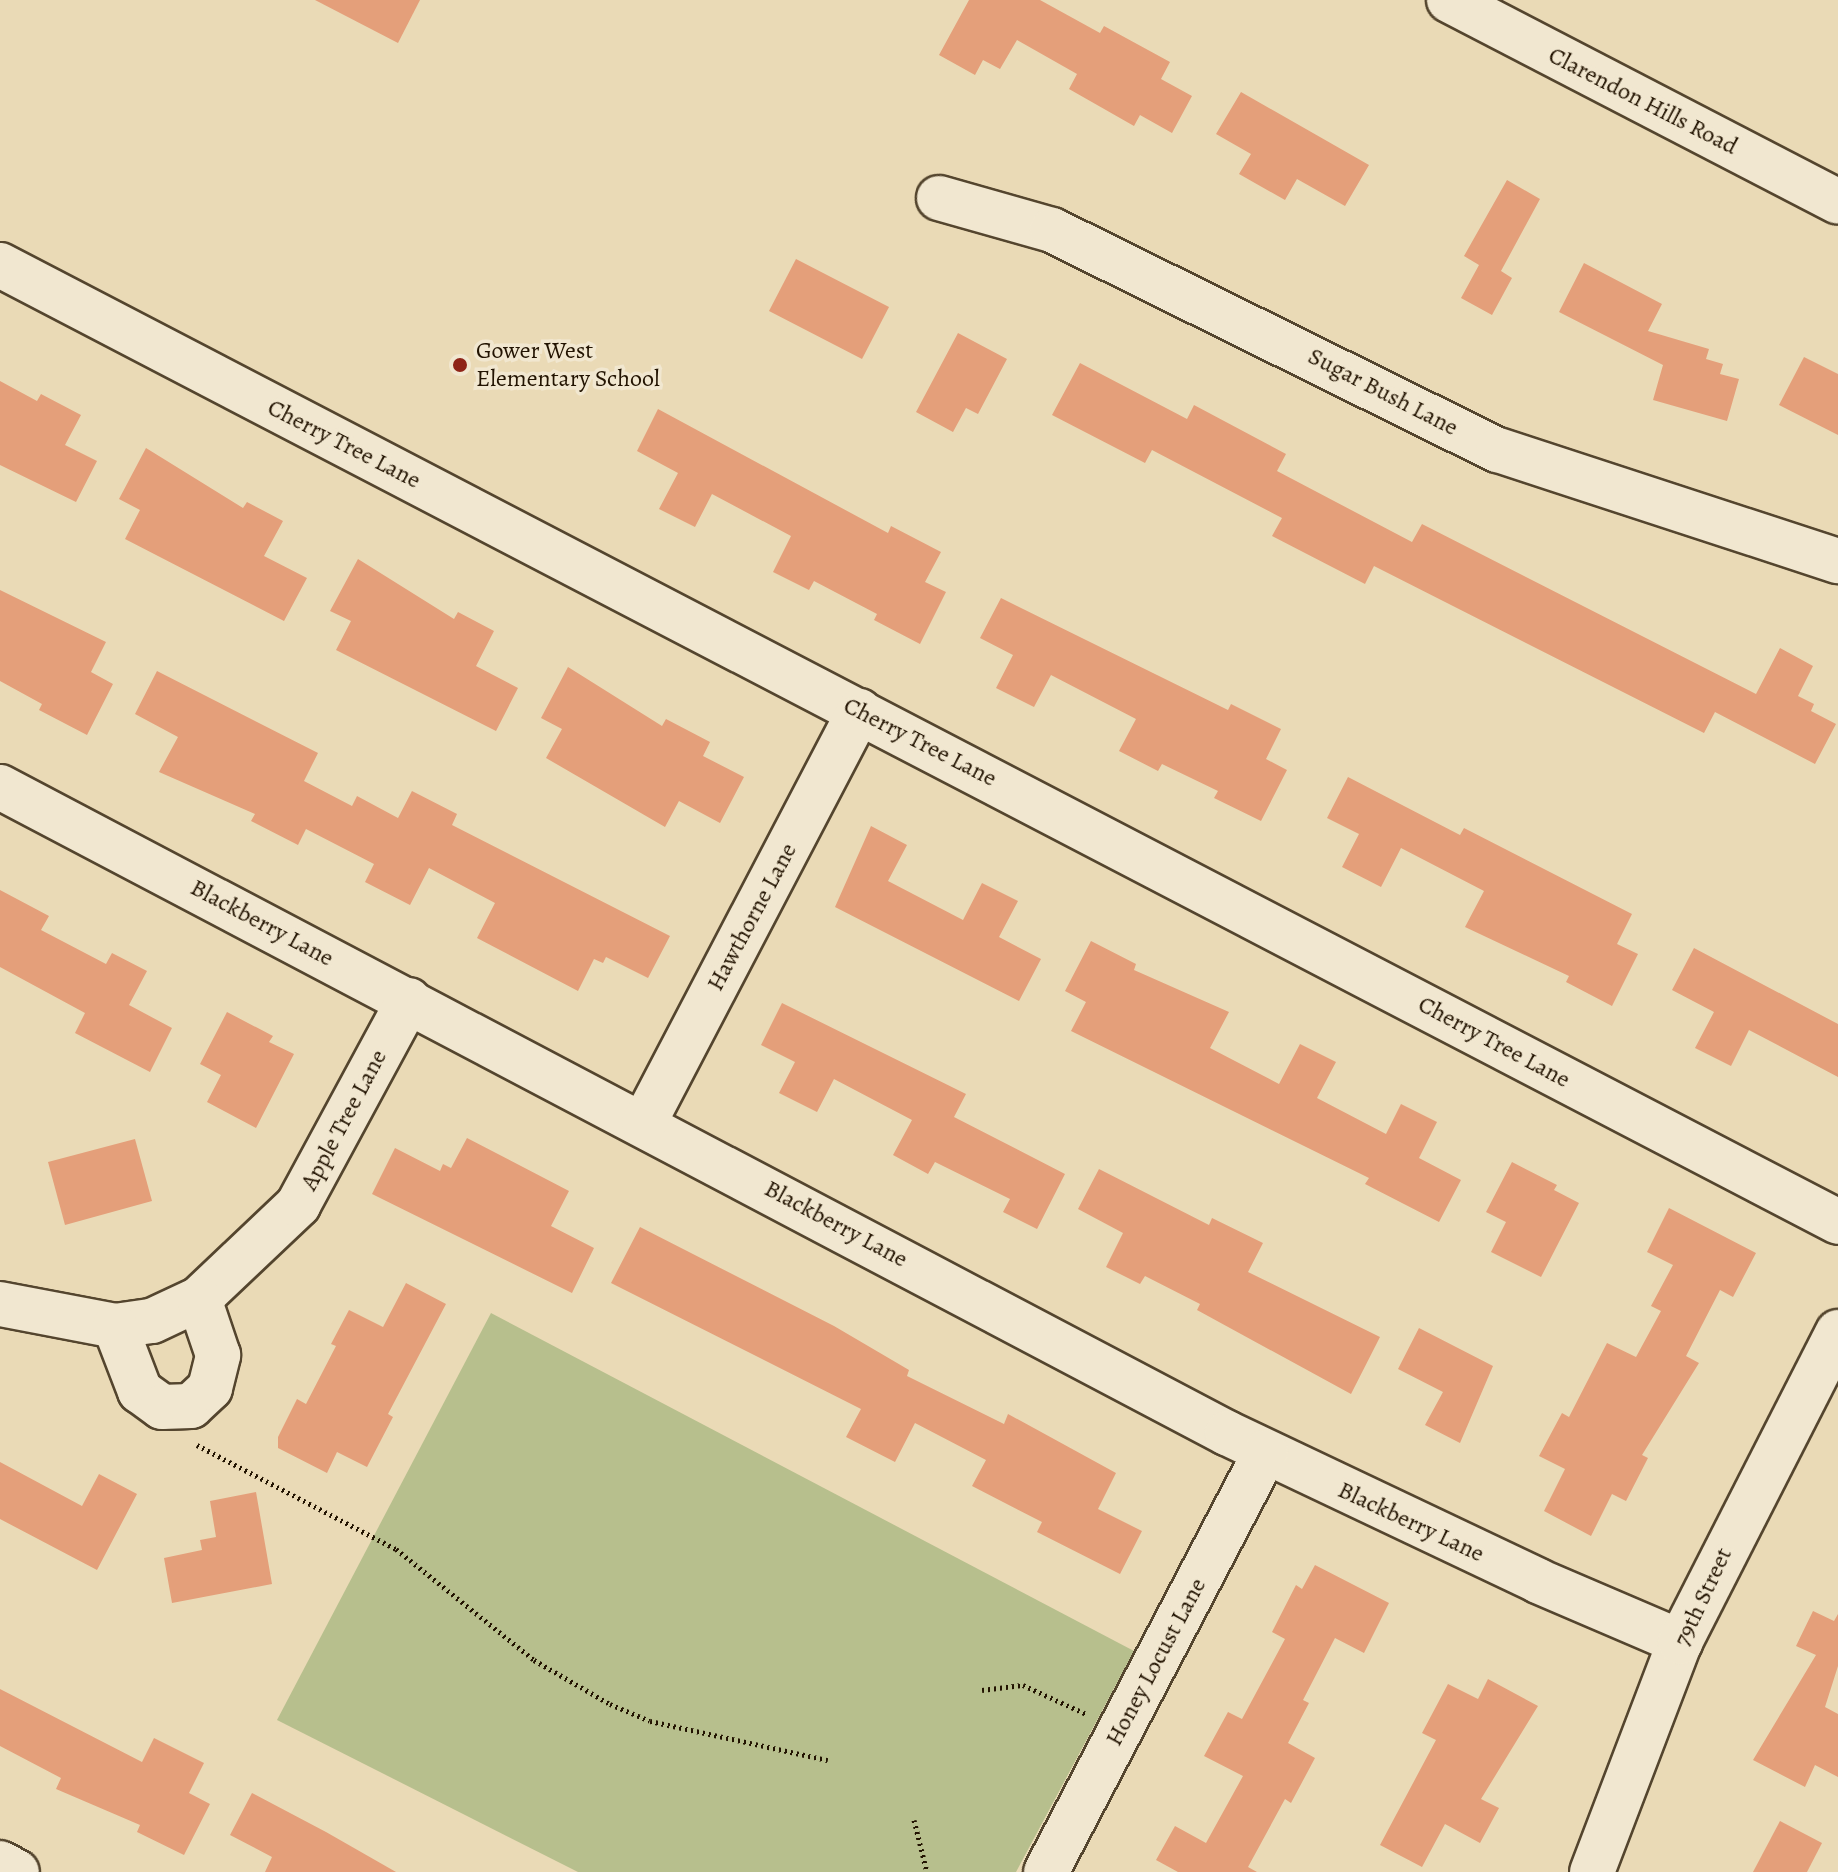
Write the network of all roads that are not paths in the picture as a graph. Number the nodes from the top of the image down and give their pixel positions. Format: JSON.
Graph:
{"nodes":[{"id":1,"x":1449,"y":0,"type":"edge"},
{"id":2,"x":939,"y":198,"type":"dead end"},
{"id":3,"x":1838,"y":202,"type":"edge"},
{"id":4,"x":0,"y":265,"type":"edge"},
{"id":5,"x":1838,"y":561,"type":"edge"},
{"id":6,"x":859,"y":711,"type":"junction"},
{"id":7,"x":0,"y":787,"type":"edge"},
{"id":8,"x":409,"y":1000,"type":"junction"},
{"id":9,"x":644,"y":1123,"type":"junction"},
{"id":10,"x":1838,"y":1222,"type":"edge"},
{"id":11,"x":199,"y":1299,"type":"junction"},
{"id":12,"x":0,"y":1304,"type":"edge"},
{"id":13,"x":115,"y":1326,"type":"junction"},
{"id":14,"x":1838,"y":1332,"type":"edge"},
{"id":15,"x":1266,"y":1452,"type":"junction"},
{"id":16,"x":1680,"y":1642,"type":"junction"},
{"id":17,"x":0,"y":1863,"type":"edge"},
{"id":18,"x":17,"y":1872,"type":"edge"},
{"id":19,"x":1046,"y":1872,"type":"edge"},
{"id":20,"x":1592,"y":1872,"type":"edge"}],
"edges":[{"from":1,"to":3,"type":"street","name":"Clarendon Hills Road"},
{"from":2,"to":5,"type":"street","name":"Sugar Bush Lane"},
{"from":4,"to":6,"type":"street","name":"Cherry Tree Lane"},
{"from":6,"to":9,"type":"street","name":"Hawthorne Lane"},
{"from":6,"to":10,"type":"street","name":"Cherry Tree Lane"},
{"from":7,"to":8,"type":"street","name":"Blackberry Lane"},
{"from":8,"to":9,"type":"street","name":"Blackberry Lane"},
{"from":8,"to":11,"type":"street","name":"Apple Tree Lane"},
{"from":9,"to":15,"type":"street","name":"Blackberry Lane"},
{"from":11,"to":13,"type":"street","name":"Apple Tree Lane"},
{"from":11,"to":13,"type":"street"},
{"from":12,"to":13,"type":"street","name":"Apple Tree Lane"},
{"from":14,"to":16,"type":"street","name":"79th Street"},
{"from":15,"to":16,"type":"street","name":"Blackberry Lane"},
{"from":15,"to":19,"type":"street","name":"Honey Locust Lane"},
{"from":16,"to":20,"type":"street","name":"79th Street"},
{"from":17,"to":18,"type":"street"}]}
